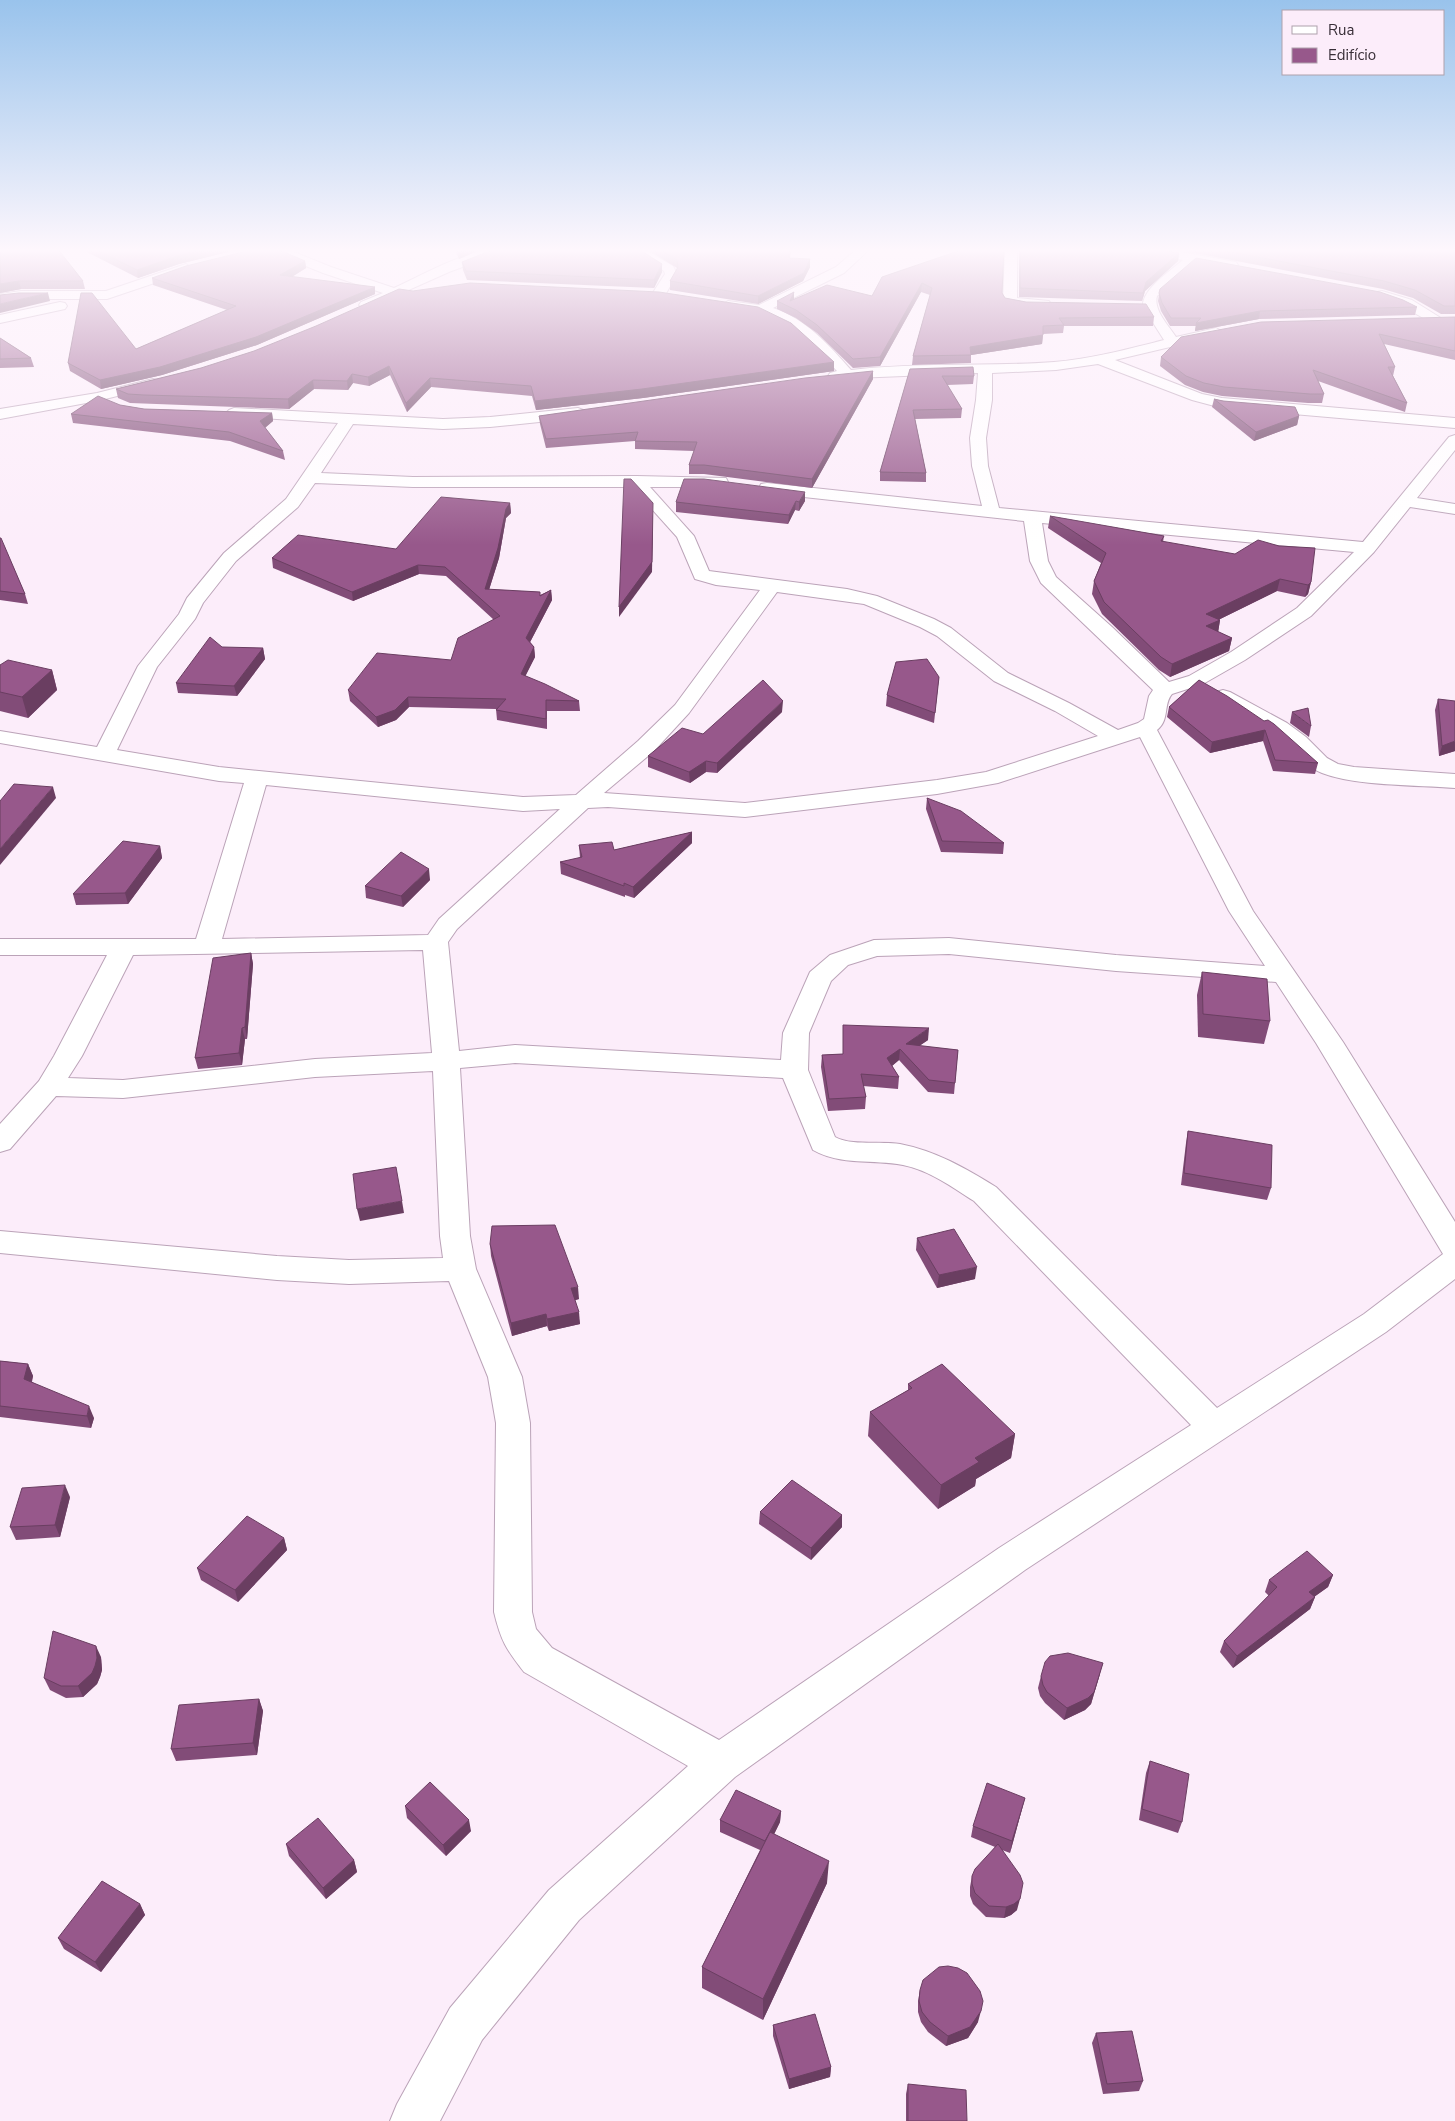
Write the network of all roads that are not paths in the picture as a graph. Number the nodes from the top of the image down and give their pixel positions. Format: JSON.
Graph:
{"nodes":[{"id":1,"x":821,"y":347,"type":"edge"},
{"id":2,"x":1152,"y":347,"type":"edge"},
{"id":3,"x":1101,"y":360,"type":"junction"},
{"id":4,"x":985,"y":369,"type":"junction"},
{"id":5,"x":848,"y":374,"type":"junction"},
{"id":6,"x":819,"y":379,"type":"edge"},
{"id":7,"x":163,"y":380,"type":"edge"},
{"id":8,"x":97,"y":398,"type":"junction"},
{"id":9,"x":120,"y":406,"type":"edge"},
{"id":10,"x":588,"y":412,"type":"edge"},
{"id":11,"x":216,"y":413,"type":"edge"},
{"id":12,"x":0,"y":414,"type":"edge"},
{"id":13,"x":348,"y":419,"type":"junction"},
{"id":14,"x":1455,"y":423,"type":"edge"},
{"id":15,"x":1455,"y":440,"type":"edge"},
{"id":16,"x":310,"y":478,"type":"junction"},
{"id":17,"x":636,"y":481,"type":"junction"},
{"id":18,"x":734,"y":484,"type":"edge"},
{"id":19,"x":752,"y":486,"type":"edge"},
{"id":20,"x":1406,"y":501,"type":"junction"},
{"id":21,"x":1455,"y":509,"type":"edge"},
{"id":22,"x":992,"y":513,"type":"junction"},
{"id":23,"x":1032,"y":517,"type":"junction"},
{"id":24,"x":1368,"y":548,"type":"junction"},
{"id":25,"x":772,"y":586,"type":"junction"},
{"id":26,"x":1196,"y":680,"type":"junction"},
{"id":27,"x":1165,"y":690,"type":"junction"},
{"id":28,"x":1146,"y":728,"type":"junction"},
{"id":29,"x":0,"y":737,"type":"edge"},
{"id":30,"x":1116,"y":738,"type":"junction"},
{"id":31,"x":104,"y":755,"type":"junction"},
{"id":32,"x":257,"y":778,"type":"junction"},
{"id":33,"x":1455,"y":781,"type":"edge"},
{"id":34,"x":583,"y":800,"type":"junction"},
{"id":35,"x":435,"y":942,"type":"junction"},
{"id":36,"x":207,"y":945,"type":"junction"},
{"id":37,"x":0,"y":947,"type":"edge"},
{"id":38,"x":124,"y":948,"type":"junction"},
{"id":39,"x":1284,"y":975,"type":"junction"},
{"id":40,"x":446,"y":1061,"type":"junction"},
{"id":41,"x":794,"y":1070,"type":"junction"},
{"id":42,"x":49,"y":1087,"type":"junction"},
{"id":43,"x":0,"y":1142,"type":"edge"},
{"id":44,"x":0,"y":1242,"type":"edge"},
{"id":45,"x":1455,"y":1248,"type":"edge"},
{"id":46,"x":1455,"y":1262,"type":"edge"},
{"id":47,"x":460,"y":1268,"type":"junction"},
{"id":48,"x":1214,"y":1428,"type":"junction"},
{"id":49,"x":721,"y":1763,"type":"junction"},
{"id":50,"x":414,"y":2121,"type":"edge"}],
"edges":[{"from":1,"to":5,"type":"street"},
{"from":2,"to":3,"type":"street"},
{"from":3,"to":4,"type":"street"},
{"from":3,"to":14,"type":"street"},
{"from":4,"to":5,"type":"street"},
{"from":4,"to":22,"type":"street"},
{"from":5,"to":6,"type":"street"},
{"from":7,"to":8,"type":"street"},
{"from":8,"to":9,"type":"street"},
{"from":8,"to":12,"type":"street"},
{"from":10,"to":13,"type":"street"},
{"from":11,"to":13,"type":"street"},
{"from":13,"to":16,"type":"street"},
{"from":15,"to":20,"type":"street"},
{"from":16,"to":17,"type":"street"},
{"from":16,"to":31,"type":"street"},
{"from":17,"to":18,"type":"street"},
{"from":17,"to":25,"type":"street"},
{"from":19,"to":22,"type":"street"},
{"from":20,"to":21,"type":"street"},
{"from":20,"to":24,"type":"street"},
{"from":22,"to":23,"type":"street"},
{"from":23,"to":24,"type":"street"},
{"from":23,"to":27,"type":"street"},
{"from":24,"to":26,"type":"street"},
{"from":25,"to":30,"type":"street"},
{"from":25,"to":34,"type":"street"},
{"from":26,"to":27,"type":"street"},
{"from":26,"to":33,"type":"street"},
{"from":27,"to":28,"type":"street"},
{"from":28,"to":30,"type":"street"},
{"from":28,"to":39,"type":"street"},
{"from":29,"to":31,"type":"street"},
{"from":30,"to":34,"type":"street"},
{"from":31,"to":32,"type":"street"},
{"from":32,"to":34,"type":"street"},
{"from":32,"to":36,"type":"street"},
{"from":34,"to":35,"type":"street"},
{"from":35,"to":36,"type":"street"},
{"from":35,"to":40,"type":"street"},
{"from":36,"to":38,"type":"street"},
{"from":37,"to":38,"type":"street"},
{"from":38,"to":42,"type":"street"},
{"from":39,"to":41,"type":"street"},
{"from":39,"to":45,"type":"street"},
{"from":40,"to":41,"type":"street"},
{"from":40,"to":42,"type":"street"},
{"from":40,"to":47,"type":"street"},
{"from":41,"to":48,"type":"street"},
{"from":42,"to":43,"type":"street"},
{"from":44,"to":47,"type":"street"},
{"from":46,"to":48,"type":"street"},
{"from":47,"to":49,"type":"street"},
{"from":48,"to":49,"type":"street"},
{"from":49,"to":50,"type":"street"}]}
